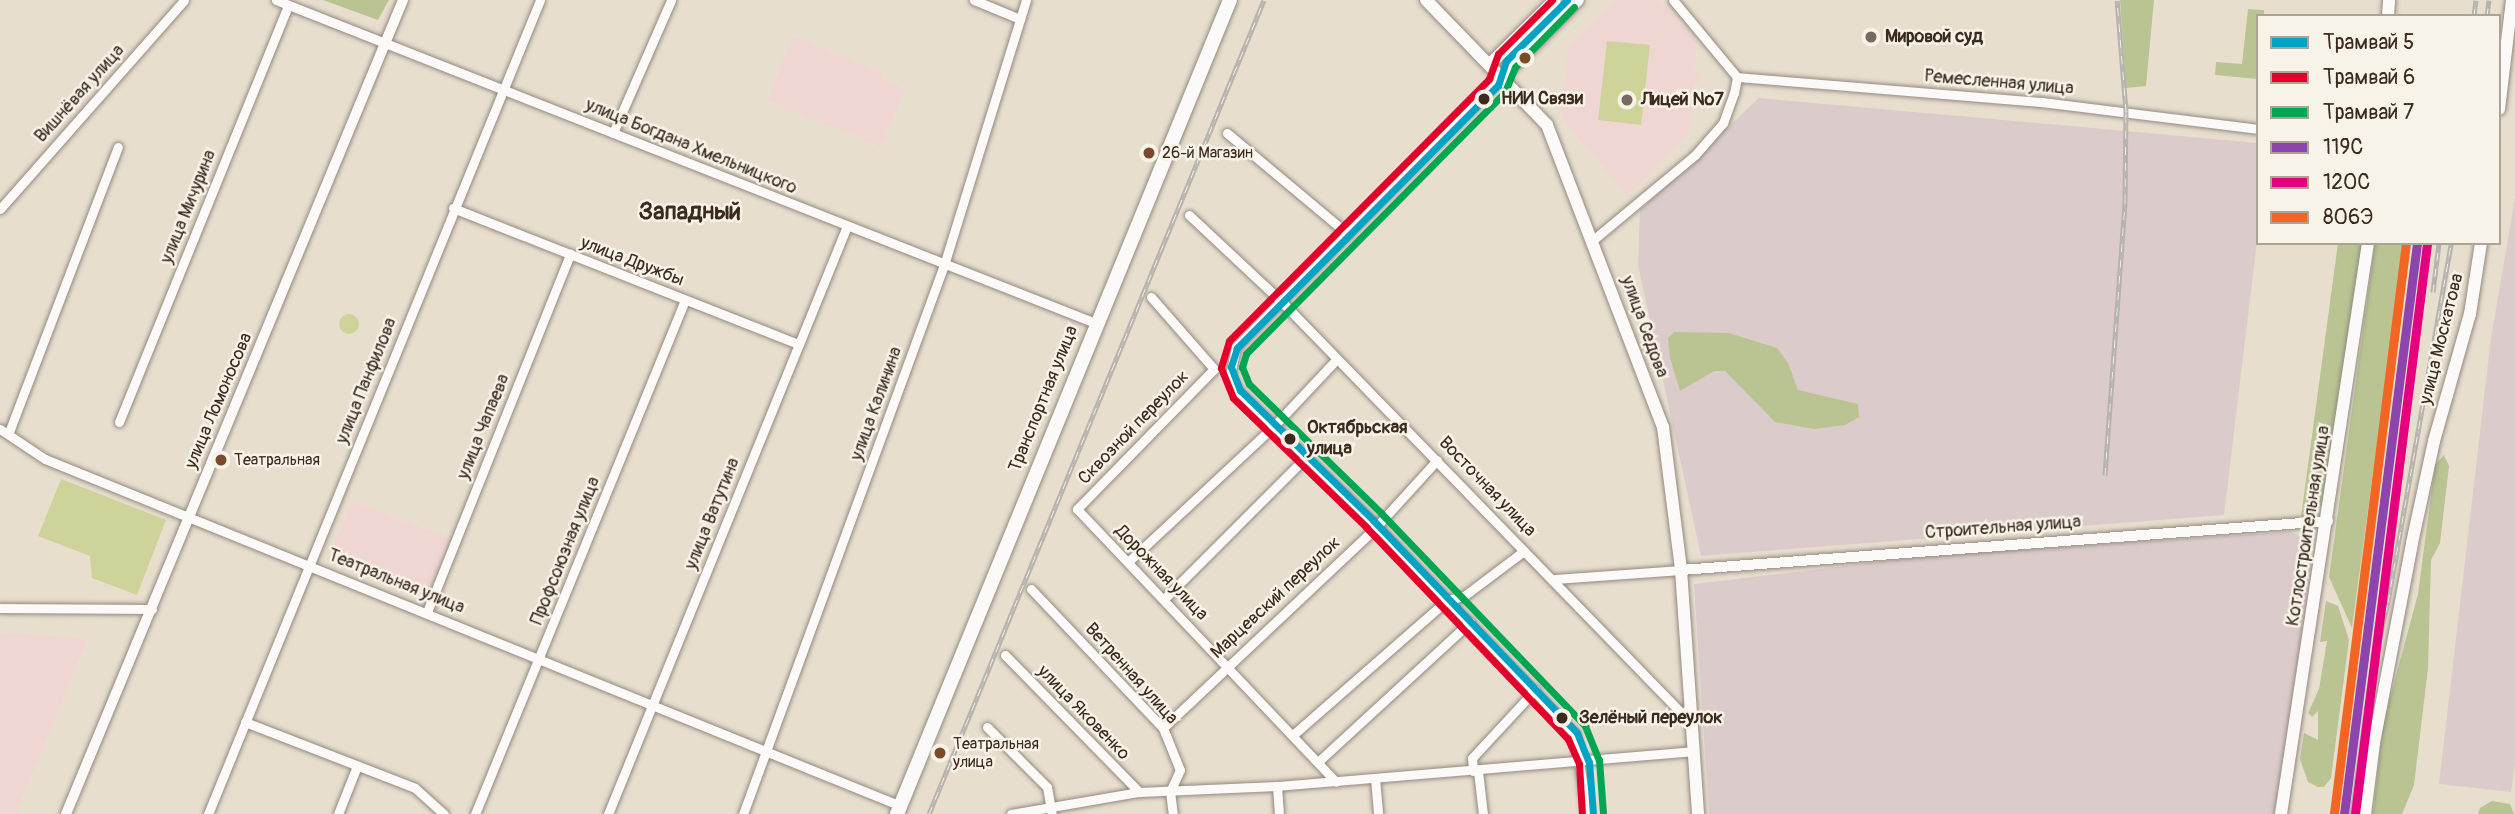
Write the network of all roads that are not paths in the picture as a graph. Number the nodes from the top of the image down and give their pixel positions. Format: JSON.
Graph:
{"nodes":[{"id":1,"x":184,"y":0,"type":"edge"},
{"id":2,"x":276,"y":0,"type":"edge"},
{"id":3,"x":403,"y":0,"type":"edge"},
{"id":4,"x":540,"y":0,"type":"edge"},
{"id":5,"x":671,"y":0,"type":"edge"},
{"id":6,"x":974,"y":0,"type":"edge"},
{"id":7,"x":1027,"y":0,"type":"edge"},
{"id":8,"x":1230,"y":0,"type":"edge"},
{"id":9,"x":1426,"y":0,"type":"edge"},
{"id":10,"x":1555,"y":0,"type":"edge"},
{"id":11,"x":1578,"y":0,"type":"edge"},
{"id":12,"x":1673,"y":0,"type":"edge"},
{"id":13,"x":2512,"y":0,"type":"edge"},
{"id":14,"x":288,"y":5,"type":"junction"},
{"id":15,"x":1020,"y":19,"type":"junction"},
{"id":16,"x":386,"y":43,"type":"junction"},
{"id":17,"x":1490,"y":64,"type":"junction"},
{"id":18,"x":1502,"y":77,"type":"junction"},
{"id":19,"x":1737,"y":77,"type":"junction"},
{"id":20,"x":502,"y":89,"type":"junction"},
{"id":21,"x":2501,"y":92,"type":"edge"},
{"id":22,"x":2256,"y":129,"type":"edge"},
{"id":23,"x":613,"y":133,"type":"junction"},
{"id":24,"x":1227,"y":133,"type":"dead end"},
{"id":25,"x":118,"y":147,"type":"dead end"},
{"id":26,"x":453,"y":208,"type":"junction"},
{"id":27,"x":0,"y":209,"type":"edge"},
{"id":28,"x":1189,"y":215,"type":"dead end"},
{"id":29,"x":847,"y":226,"type":"junction"},
{"id":30,"x":1348,"y":234,"type":"junction"},
{"id":31,"x":1593,"y":240,"type":"junction"},
{"id":32,"x":2368,"y":245,"type":"edge"},
{"id":33,"x":2481,"y":245,"type":"edge"},
{"id":34,"x":570,"y":254,"type":"junction"},
{"id":35,"x":944,"y":265,"type":"junction"},
{"id":36,"x":1151,"y":296,"type":"dead end"},
{"id":37,"x":685,"y":300,"type":"junction"},
{"id":38,"x":1281,"y":301,"type":"junction"},
{"id":39,"x":1095,"y":323,"type":"junction"},
{"id":40,"x":799,"y":344,"type":"junction"},
{"id":41,"x":1336,"y":360,"type":"junction"},
{"id":42,"x":119,"y":422,"type":"dead end"},
{"id":43,"x":1275,"y":426,"type":"junction"},
{"id":44,"x":4,"y":431,"type":"edge"},
{"id":45,"x":1307,"y":456,"type":"junction"},
{"id":46,"x":1437,"y":460,"type":"junction"},
{"id":47,"x":1077,"y":509,"type":"joint"},
{"id":48,"x":190,"y":516,"type":"junction"},
{"id":49,"x":2328,"y":521,"type":"junction"},
{"id":50,"x":1377,"y":526,"type":"junction"},
{"id":51,"x":1524,"y":551,"type":"junction"},
{"id":52,"x":1128,"y":562,"type":"junction"},
{"id":53,"x":309,"y":564,"type":"junction"},
{"id":54,"x":1681,"y":570,"type":"junction"},
{"id":55,"x":1555,"y":579,"type":"junction"},
{"id":56,"x":1031,"y":589,"type":"dead end"},
{"id":57,"x":1164,"y":598,"type":"junction"},
{"id":58,"x":1447,"y":600,"type":"junction"},
{"id":59,"x":0,"y":608,"type":"edge"},
{"id":60,"x":152,"y":608,"type":"junction"},
{"id":61,"x":427,"y":612,"type":"junction"},
{"id":62,"x":1470,"y":622,"type":"junction"},
{"id":63,"x":1005,"y":655,"type":"dead end"},
{"id":64,"x":539,"y":657,"type":"junction"},
{"id":65,"x":1227,"y":665,"type":"junction"},
{"id":66,"x":1535,"y":690,"type":"junction"},
{"id":67,"x":653,"y":703,"type":"junction"},
{"id":68,"x":246,"y":722,"type":"junction"},
{"id":69,"x":1692,"y":724,"type":"junction"},
{"id":70,"x":987,"y":727,"type":"dead end"},
{"id":71,"x":1163,"y":728,"type":"junction"},
{"id":72,"x":1294,"y":734,"type":"junction"},
{"id":73,"x":767,"y":751,"type":"junction"},
{"id":74,"x":1694,"y":751,"type":"junction"},
{"id":75,"x":1320,"y":760,"type":"junction"},
{"id":76,"x":1579,"y":763,"type":"junction"},
{"id":77,"x":357,"y":766,"type":"junction"},
{"id":78,"x":1475,"y":771,"type":"junction"},
{"id":79,"x":1375,"y":778,"type":"junction"},
{"id":80,"x":1336,"y":782,"type":"junction"},
{"id":81,"x":1277,"y":786,"type":"junction"},
{"id":82,"x":1170,"y":791,"type":"junction"},
{"id":83,"x":1139,"y":792,"type":"junction"},
{"id":84,"x":899,"y":810,"type":"edge"},
{"id":85,"x":1052,"y":812,"type":"edge"},
{"id":86,"x":66,"y":814,"type":"edge"},
{"id":87,"x":208,"y":814,"type":"edge"},
{"id":88,"x":338,"y":814,"type":"edge"},
{"id":89,"x":444,"y":814,"type":"edge"},
{"id":90,"x":475,"y":814,"type":"edge"},
{"id":91,"x":608,"y":814,"type":"edge"},
{"id":92,"x":743,"y":814,"type":"edge"},
{"id":93,"x":1011,"y":814,"type":"edge"},
{"id":94,"x":1173,"y":814,"type":"edge"},
{"id":95,"x":1279,"y":814,"type":"edge"},
{"id":96,"x":1378,"y":814,"type":"edge"},
{"id":97,"x":1483,"y":814,"type":"edge"},
{"id":98,"x":1587,"y":814,"type":"edge"},
{"id":99,"x":1698,"y":814,"type":"edge"},
{"id":100,"x":2281,"y":814,"type":"edge"},
{"id":101,"x":2365,"y":814,"type":"edge"}],
"edges":[{"from":1,"to":27,"type":"street","name":"Вишнёвая улица"},
{"from":2,"to":14,"type":"street","name":"улица Богдана Хмельницкого"},
{"from":3,"to":16,"type":"street","name":"улица Ломоносова"},
{"from":4,"to":20,"type":"street","name":"улица Панфилова"},
{"from":5,"to":23,"type":"street"},
{"from":6,"to":15,"type":"street"},
{"from":7,"to":15,"type":"street","name":"улица Калинина"},
{"from":8,"to":39,"type":"main road","name":"Транспортная улица"},
{"from":9,"to":17,"type":"main road","name":"улица Седова"},
{"from":10,"to":17,"type":"main road"},
{"from":11,"to":18,"type":"main road"},
{"from":12,"to":19,"type":"street"},
{"from":13,"to":21,"type":"main road"},
{"from":14,"to":16,"type":"street","name":"улица Богдана Хмельницкого"},
{"from":14,"to":42,"type":"street","name":"улица Мичурина"},
{"from":15,"to":35,"type":"street","name":"улица Калинина"},
{"from":16,"to":20,"type":"street","name":"улица Богдана Хмельницкого"},
{"from":16,"to":48,"type":"street","name":"улица Ломоносова"},
{"from":17,"to":18,"type":"main road","name":"улица Седова"},
{"from":18,"to":30,"type":"street"},
{"from":18,"to":31,"type":"main road","name":"улица Седова"},
{"from":19,"to":22,"type":"street","name":"Ремесленная улица"},
{"from":19,"to":31,"type":"street"},
{"from":20,"to":23,"type":"street","name":"улица Богдана Хмельницкого"},
{"from":20,"to":26,"type":"street","name":"улица Панфилова"},
{"from":23,"to":29,"type":"street","name":"улица Богдана Хмельницкого"},
{"from":24,"to":30,"type":"street"},
{"from":25,"to":44,"type":"street"},
{"from":26,"to":34,"type":"street","name":"улица Дружбы"},
{"from":26,"to":53,"type":"street","name":"улица Панфилова"},
{"from":28,"to":38,"type":"street","name":"Восточная улица"},
{"from":29,"to":35,"type":"street","name":"улица Богдана Хмельницкого"},
{"from":29,"to":40,"type":"street","name":"улица Ватутина"},
{"from":30,"to":38,"type":"street"},
{"from":31,"to":54,"type":"main road","name":"улица Седова"},
{"from":32,"to":49,"type":"main road","name":"Котлостроительная улица"},
{"from":33,"to":101,"type":"main road","name":"улица Москатова"},
{"from":34,"to":37,"type":"street","name":"улица Дружбы"},
{"from":34,"to":61,"type":"street","name":"улица Чапаева"},
{"from":35,"to":39,"type":"street","name":"улица Богдана Хмельницкого"},
{"from":35,"to":73,"type":"street","name":"улица Калинина"},
{"from":36,"to":47,"type":"street","name":"Сквозной переулок"},
{"from":37,"to":40,"type":"street","name":"улица Дружбы"},
{"from":37,"to":64,"type":"street","name":"Профсоюзная улица"},
{"from":38,"to":41,"type":"street","name":"Восточная улица"},
{"from":38,"to":43,"type":"street"},
{"from":39,"to":84,"type":"main road","name":"Транспортная улица"},
{"from":40,"to":67,"type":"street","name":"улица Ватутина"},
{"from":41,"to":43,"type":"street"},
{"from":41,"to":46,"type":"street","name":"Восточная улица"},
{"from":43,"to":45,"type":"street"},
{"from":43,"to":52,"type":"street"},
{"from":44,"to":48,"type":"street","name":"Театральная улица"},
{"from":45,"to":50,"type":"street"},
{"from":45,"to":57,"type":"street"},
{"from":46,"to":50,"type":"street","name":"Марцевский переулок"},
{"from":46,"to":51,"type":"street","name":"Восточная улица"},
{"from":47,"to":52,"type":"street","name":"Дорожная улица"},
{"from":48,"to":53,"type":"street","name":"Театральная улица"},
{"from":48,"to":60,"type":"street","name":"улица Ломоносова"},
{"from":49,"to":54,"type":"street","name":"Строительная улица"},
{"from":49,"to":100,"type":"main road","name":"Котлостроительная улица"},
{"from":50,"to":58,"type":"street"},
{"from":50,"to":65,"type":"street","name":"Марцевский переулок"},
{"from":51,"to":55,"type":"street","name":"Восточная улица"},
{"from":51,"to":58,"type":"street"},
{"from":52,"to":57,"type":"street","name":"Дорожная улица"},
{"from":53,"to":61,"type":"street","name":"Театральная улица"},
{"from":53,"to":68,"type":"street","name":"улица Панфилова"},
{"from":54,"to":55,"type":"street"},
{"from":54,"to":69,"type":"main road","name":"улица Седова"},
{"from":55,"to":69,"type":"street","name":"Восточная улица"},
{"from":56,"to":71,"type":"street","name":"Ветренная улица"},
{"from":57,"to":65,"type":"street","name":"Дорожная улица"},
{"from":58,"to":62,"type":"street"},
{"from":58,"to":72,"type":"street"},
{"from":59,"to":60,"type":"street"},
{"from":60,"to":86,"type":"street","name":"улица Ломоносова"},
{"from":61,"to":64,"type":"street","name":"Театральная улица"},
{"from":62,"to":66,"type":"street"},
{"from":62,"to":75,"type":"street"},
{"from":63,"to":83,"type":"street","name":"улица Яковенко"},
{"from":64,"to":67,"type":"street","name":"Театральная улица"},
{"from":64,"to":90,"type":"street","name":"Профсоюзная улица"},
{"from":65,"to":71,"type":"street","name":"Марцевский переулок"},
{"from":65,"to":72,"type":"street","name":"Дорожная улица"},
{"from":66,"to":76,"type":"street"},
{"from":66,"to":78,"type":"street"},
{"from":67,"to":73,"type":"street","name":"Театральная улица"},
{"from":67,"to":91,"type":"street","name":"улица Ватутина"},
{"from":68,"to":77,"type":"street"},
{"from":68,"to":87,"type":"street","name":"улица Панфилова"},
{"from":69,"to":74,"type":"main road"},
{"from":70,"to":85,"type":"street"},
{"from":71,"to":82,"type":"street","name":"Ветренная улица"},
{"from":72,"to":75,"type":"street","name":"Дорожная улица"},
{"from":73,"to":84,"type":"street","name":"Театральная улица"},
{"from":73,"to":92,"type":"street","name":"улица Калинина"},
{"from":74,"to":76,"type":"street"},
{"from":74,"to":99,"type":"main road"},
{"from":75,"to":80,"type":"street","name":"Дорожная улица"},
{"from":76,"to":78,"type":"street"},
{"from":76,"to":98,"type":"street"},
{"from":77,"to":88,"type":"street"},
{"from":77,"to":89,"type":"street"},
{"from":78,"to":79,"type":"street"},
{"from":78,"to":97,"type":"street"},
{"from":79,"to":80,"type":"street"},
{"from":79,"to":96,"type":"street"},
{"from":80,"to":81,"type":"street"},
{"from":81,"to":82,"type":"street"},
{"from":81,"to":95,"type":"street"},
{"from":82,"to":83,"type":"street"},
{"from":82,"to":94,"type":"street"},
{"from":83,"to":85,"type":"street"},
{"from":85,"to":93,"type":"street"}]}
